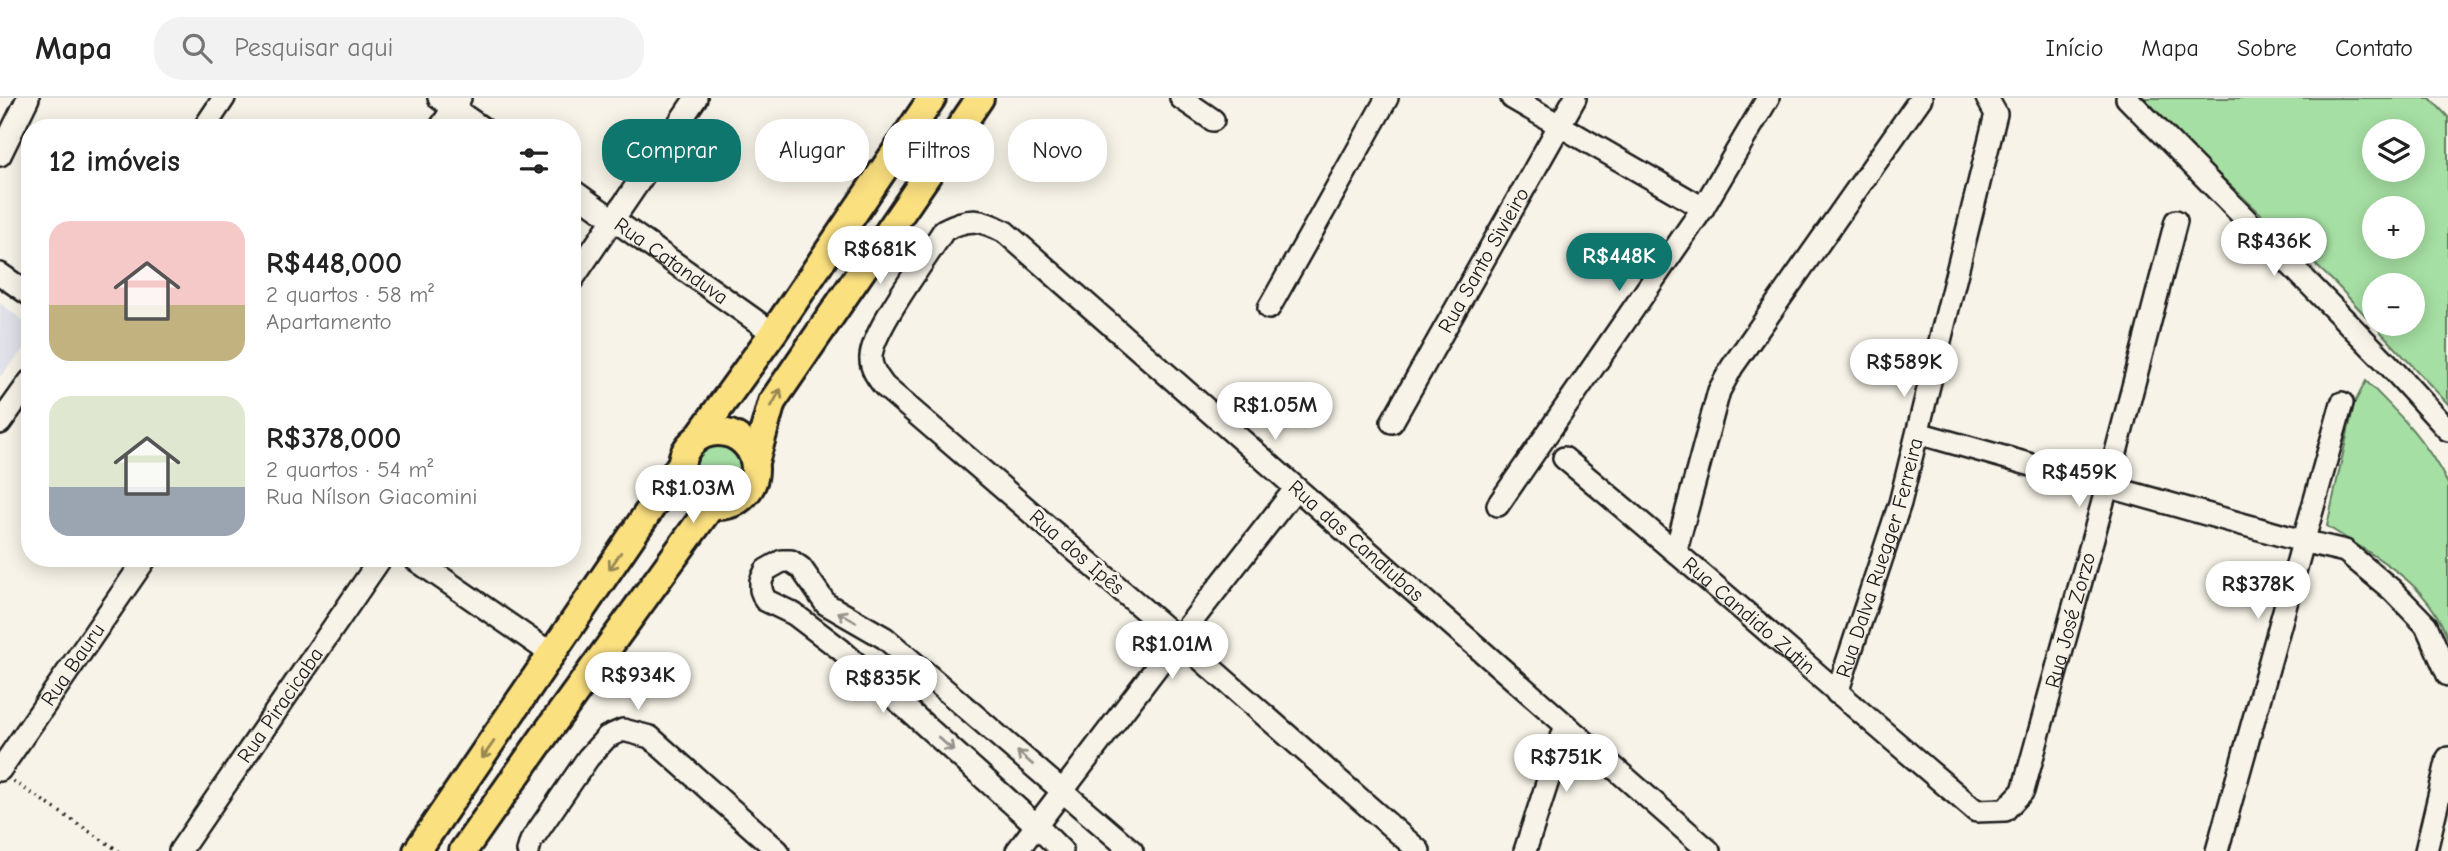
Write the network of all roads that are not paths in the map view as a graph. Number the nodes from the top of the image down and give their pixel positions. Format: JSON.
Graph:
{"nodes":[{"id":1,"x":28,"y":98,"type":"edge"},
{"id":2,"x":224,"y":98,"type":"edge"},
{"id":3,"x":696,"y":98,"type":"edge"},
{"id":4,"x":932,"y":98,"type":"edge"},
{"id":5,"x":980,"y":98,"type":"edge"},
{"id":6,"x":1181,"y":98,"type":"edge"},
{"id":7,"x":1387,"y":98,"type":"edge"},
{"id":8,"x":1512,"y":98,"type":"edge"},
{"id":9,"x":1575,"y":98,"type":"edge"},
{"id":10,"x":1768,"y":98,"type":"edge"},
{"id":11,"x":1921,"y":98,"type":"edge"},
{"id":12,"x":1987,"y":98,"type":"edge"},
{"id":13,"x":2127,"y":98,"type":"edge"},
{"id":14,"x":451,"y":101,"type":"edge"},
{"id":15,"x":210,"y":119,"type":"edge"},
{"id":16,"x":444,"y":119,"type":"edge"},
{"id":17,"x":472,"y":119,"type":"edge"},
{"id":18,"x":1213,"y":120,"type":"dead end"},
{"id":19,"x":1560,"y":125,"type":"junction"},
{"id":20,"x":6,"y":127,"type":"edge"},
{"id":21,"x":0,"y":155,"type":"edge"},
{"id":22,"x":581,"y":196,"type":"edge"},
{"id":23,"x":1703,"y":208,"type":"junction"},
{"id":24,"x":614,"y":219,"type":"junction"},
{"id":25,"x":2176,"y":221,"type":"dead end"},
{"id":26,"x":581,"y":267,"type":"edge"},
{"id":27,"x":0,"y":274,"type":"edge"},
{"id":28,"x":21,"y":289,"type":"edge"},
{"id":29,"x":1269,"y":308,"type":"dead end"},
{"id":30,"x":773,"y":332,"type":"junction"},
{"id":31,"x":871,"y":357,"type":"joint"},
{"id":32,"x":21,"y":394,"type":"edge"},
{"id":33,"x":2342,"y":403,"type":"dead end"},
{"id":34,"x":1392,"y":422,"type":"dead end"},
{"id":35,"x":0,"y":423,"type":"edge"},
{"id":36,"x":2448,"y":430,"type":"edge"},
{"id":37,"x":1918,"y":433,"type":"junction"},
{"id":38,"x":698,"y":437,"type":"junction"},
{"id":39,"x":1564,"y":458,"type":"dead end"},
{"id":40,"x":755,"y":462,"type":"junction"},
{"id":41,"x":681,"y":464,"type":"junction"},
{"id":42,"x":2107,"y":486,"type":"junction"},
{"id":43,"x":1296,"y":488,"type":"junction"},
{"id":44,"x":1498,"y":505,"type":"dead end"},
{"id":45,"x":711,"y":506,"type":"junction"},
{"id":46,"x":2302,"y":541,"type":"junction"},
{"id":47,"x":1676,"y":550,"type":"junction"},
{"id":48,"x":140,"y":567,"type":"edge"},
{"id":49,"x":375,"y":567,"type":"edge"},
{"id":50,"x":426,"y":567,"type":"edge"},
{"id":51,"x":1178,"y":639,"type":"junction"},
{"id":52,"x":553,"y":655,"type":"junction"},
{"id":53,"x":2448,"y":675,"type":"edge"},
{"id":54,"x":1837,"y":693,"type":"junction"},
{"id":55,"x":1566,"y":725,"type":"junction"},
{"id":56,"x":2448,"y":758,"type":"edge"},
{"id":57,"x":5,"y":775,"type":"edge"},
{"id":58,"x":1062,"y":791,"type":"junction"},
{"id":59,"x":2005,"y":810,"type":"joint"},
{"id":60,"x":1037,"y":825,"type":"junction"},
{"id":61,"x":180,"y":851,"type":"edge"},
{"id":62,"x":418,"y":851,"type":"edge"},
{"id":63,"x":463,"y":851,"type":"edge"},
{"id":64,"x":528,"y":851,"type":"edge"},
{"id":65,"x":778,"y":851,"type":"edge"},
{"id":66,"x":1017,"y":851,"type":"edge"},
{"id":67,"x":1062,"y":851,"type":"edge"},
{"id":68,"x":1132,"y":851,"type":"edge"},
{"id":69,"x":1419,"y":851,"type":"edge"},
{"id":70,"x":1525,"y":851,"type":"edge"},
{"id":71,"x":1709,"y":851,"type":"edge"},
{"id":72,"x":2217,"y":851,"type":"edge"},
{"id":73,"x":2426,"y":851,"type":"edge"}],
"edges":[{"from":1,"to":20,"type":"street"},
{"from":2,"to":15,"type":"street"},
{"from":3,"to":24,"type":"street"},
{"from":4,"to":30,"type":"main road"},
{"from":40,"to":5,"type":"main road","one_way":true},
{"from":6,"to":18,"type":"street"},
{"from":7,"to":29,"type":"street"},
{"from":8,"to":19,"type":"street"},
{"from":9,"to":19,"type":"street","name":"Rua Santo Sivieiro"},
{"from":10,"to":23,"type":"street"},
{"from":11,"to":47,"type":"street"},
{"from":12,"to":37,"type":"street","name":"Rua Dalva Ruegger Ferreira"},
{"from":13,"to":36,"type":"street"},
{"from":14,"to":16,"type":"street"},
{"from":14,"to":17,"type":"street"},
{"from":19,"to":23,"type":"street"},
{"from":19,"to":34,"type":"street","name":"Rua Santo Sivieiro"},
{"from":20,"to":21,"type":"street"},
{"from":22,"to":24,"type":"street","name":"Rua Catanduva"},
{"from":23,"to":44,"type":"street"},
{"from":24,"to":26,"type":"street"},
{"from":24,"to":30,"type":"street","name":"Rua Catanduva"},
{"from":25,"to":42,"type":"street","name":"Rua José Zorzo"},
{"from":27,"to":28,"type":"street"},
{"from":30,"to":38,"type":"main road"},
{"from":31,"to":43,"type":"street","name":"Rua das Candiubas"},
{"from":31,"to":51,"type":"street","name":"Rua dos Ipês"},
{"from":32,"to":35,"type":"street"},
{"from":33,"to":46,"type":"street"},
{"from":37,"to":42,"type":"street"},
{"from":37,"to":54,"type":"street","name":"Rua Dalva Ruegger Ferreira"},
{"from":38,"to":40,"type":"main road"},
{"from":38,"to":41,"type":"main road"},
{"from":39,"to":47,"type":"street","name":"Rua Candido Zutin"},
{"from":40,"to":45,"type":"main road"},
{"from":41,"to":45,"type":"main road"},
{"from":41,"to":52,"type":"main road","one_way":true},
{"from":42,"to":46,"type":"street"},
{"from":42,"to":59,"type":"street","name":"Rua José Zorzo"},
{"from":43,"to":51,"type":"street"},
{"from":43,"to":55,"type":"street","name":"Rua das Candiubas"},
{"from":45,"to":63,"type":"main road"},
{"from":46,"to":53,"type":"street"},
{"from":46,"to":72,"type":"street"},
{"from":47,"to":54,"type":"street","name":"Rua Candido Zutin"},
{"from":48,"to":57,"type":"street","name":"Rua Bauru"},
{"from":49,"to":61,"type":"street","name":"Rua Piracicaba"},
{"from":50,"to":52,"type":"street"},
{"from":51,"to":58,"type":"street"},
{"from":51,"to":69,"type":"street","name":"Rua dos Ipês"},
{"from":52,"to":62,"type":"main road","one_way":true},
{"from":54,"to":59,"type":"street","name":"Rua Candido Zutin"},
{"from":55,"to":70,"type":"street"},
{"from":55,"to":71,"type":"street","name":"Rua das Candiubas"},
{"from":56,"to":73,"type":"street"},
{"from":58,"to":60,"type":"street"},
{"from":58,"to":60,"type":"street","one_way":true},
{"from":58,"to":68,"type":"street"},
{"from":60,"to":66,"type":"street"},
{"from":60,"to":67,"type":"street"},
{"from":64,"to":65,"type":"street"}]}
